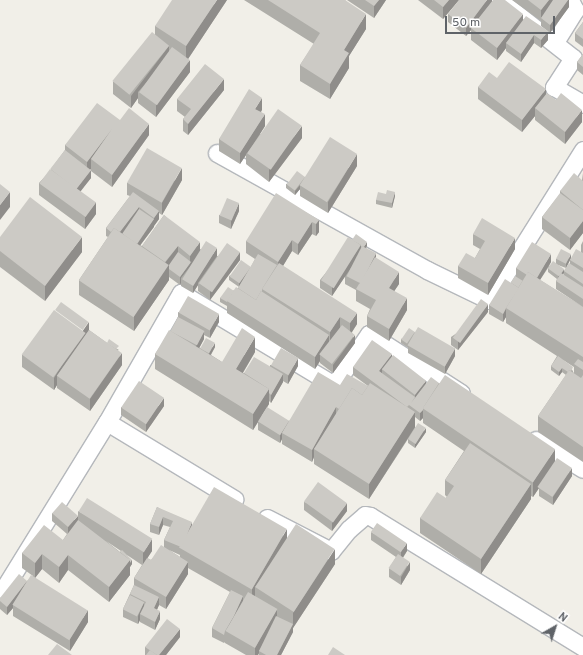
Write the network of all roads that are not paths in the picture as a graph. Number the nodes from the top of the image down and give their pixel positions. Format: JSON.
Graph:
{"nodes":[{"id":1,"x":499,"y":0,"type":"edge"},
{"id":2,"x":570,"y":0,"type":"edge"},
{"id":3,"x":555,"y":42,"type":"junction"},
{"id":4,"x":583,"y":104,"type":"edge"},
{"id":5,"x":583,"y":150,"type":"edge"},
{"id":6,"x":217,"y":153,"type":"dead end"},
{"id":7,"x":475,"y":402,"type":"edge"},
{"id":8,"x":107,"y":422,"type":"junction"},
{"id":9,"x":522,"y":431,"type":"edge"},
{"id":10,"x":583,"y":470,"type":"edge"},
{"id":11,"x":0,"y":595,"type":"edge"},
{"id":12,"x":583,"y":647,"type":"edge"}],
"edges":[{"from":1,"to":3,"type":"street"},
{"from":2,"to":3,"type":"street"},
{"from":3,"to":4,"type":"street"},
{"from":5,"to":6,"type":"street"},
{"from":7,"to":8,"type":"street"},
{"from":8,"to":11,"type":"street"},
{"from":8,"to":12,"type":"street"},
{"from":9,"to":10,"type":"street"}]}
